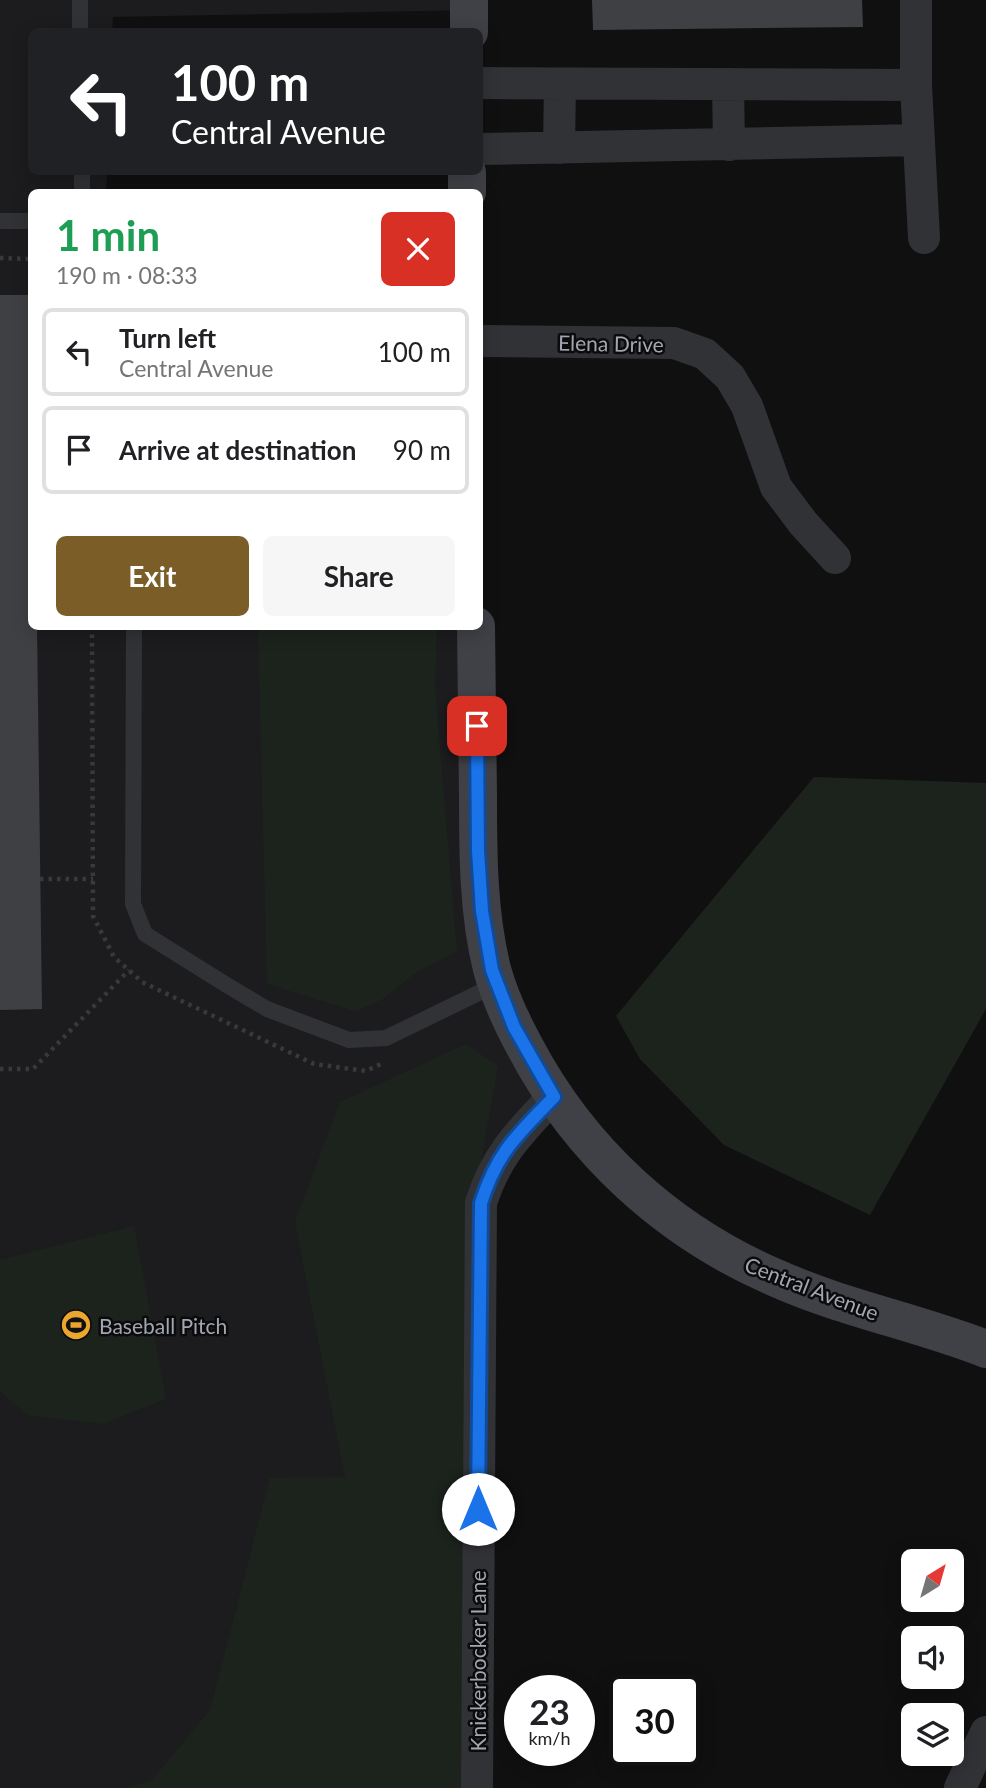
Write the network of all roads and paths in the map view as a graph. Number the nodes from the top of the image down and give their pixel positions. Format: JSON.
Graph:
{"nodes":[{"id":1,"x":80,"y":0,"type":"edge"},
{"id":2,"x":469,"y":0,"type":"edge"},
{"id":3,"x":916,"y":0,"type":"edge"},
{"id":4,"x":80,"y":28,"type":"edge"},
{"id":5,"x":469,"y":28,"type":"edge"},
{"id":6,"x":483,"y":83,"type":"edge"},
{"id":7,"x":560,"y":84,"type":"junction"},
{"id":8,"x":728,"y":84,"type":"junction"},
{"id":9,"x":916,"y":85,"type":"junction"},
{"id":10,"x":919,"y":140,"type":"junction"},
{"id":11,"x":729,"y":145,"type":"junction"},
{"id":12,"x":559,"y":148,"type":"junction"},
{"id":13,"x":483,"y":149,"type":"edge"},
{"id":14,"x":0,"y":221,"type":"edge"},
{"id":15,"x":28,"y":221,"type":"edge"},
{"id":16,"x":924,"y":238,"type":"dead end"},
{"id":17,"x":0,"y":258,"type":"edge"},
{"id":18,"x":28,"y":259,"type":"edge"},
{"id":19,"x":483,"y":341,"type":"edge"},
{"id":20,"x":835,"y":558,"type":"dead end"},
{"id":21,"x":92,"y":630,"type":"edge"},
{"id":22,"x":134,"y":630,"type":"edge"},
{"id":23,"x":476,"y":630,"type":"edge"},
{"id":24,"x":40,"y":879,"type":"dead end"},
{"id":25,"x":93,"y":879,"type":"junction"},
{"id":26,"x":129,"y":970,"type":"junction"},
{"id":27,"x":498,"y":983,"type":"junction"},
{"id":28,"x":390,"y":1059,"type":"dead end"},
{"id":29,"x":0,"y":1069,"type":"edge"},
{"id":30,"x":554,"y":1097,"type":"junction"},
{"id":31,"x":985,"y":1347,"type":"edge"},
{"id":32,"x":986,"y":1732,"type":"edge"},
{"id":33,"x":477,"y":1788,"type":"edge"},
{"id":34,"x":960,"y":1788,"type":"edge"}],
"edges":[{"from":1,"to":4,"type":"lane"},
{"from":2,"to":5,"type":"street"},
{"from":3,"to":9,"type":"street"},
{"from":6,"to":7,"type":"street"},
{"from":7,"to":8,"type":"street"},
{"from":7,"to":12,"type":"street"},
{"from":8,"to":9,"type":"street"},
{"from":8,"to":11,"type":"street"},
{"from":9,"to":10,"type":"street"},
{"from":10,"to":11,"type":"street"},
{"from":10,"to":16,"type":"street"},
{"from":11,"to":12,"type":"street"},
{"from":12,"to":13,"type":"street"},
{"from":14,"to":15,"type":"lane"},
{"from":17,"to":18,"type":"path"},
{"from":19,"to":20,"type":"street","name":"Elena Drive"},
{"from":21,"to":25,"type":"path"},
{"from":22,"to":27,"type":"lane"},
{"from":23,"to":27,"type":"street","name":"Central Avenue"},
{"from":24,"to":25,"type":"path"},
{"from":25,"to":26,"type":"path"},
{"from":26,"to":28,"type":"path"},
{"from":26,"to":29,"type":"path"},
{"from":27,"to":30,"type":"street","name":"Central Avenue"},
{"from":30,"to":31,"type":"street","name":"Central Avenue"},
{"from":30,"to":33,"type":"street","name":"Knickerbocker Lane"},
{"from":32,"to":34,"type":"street"}]}
